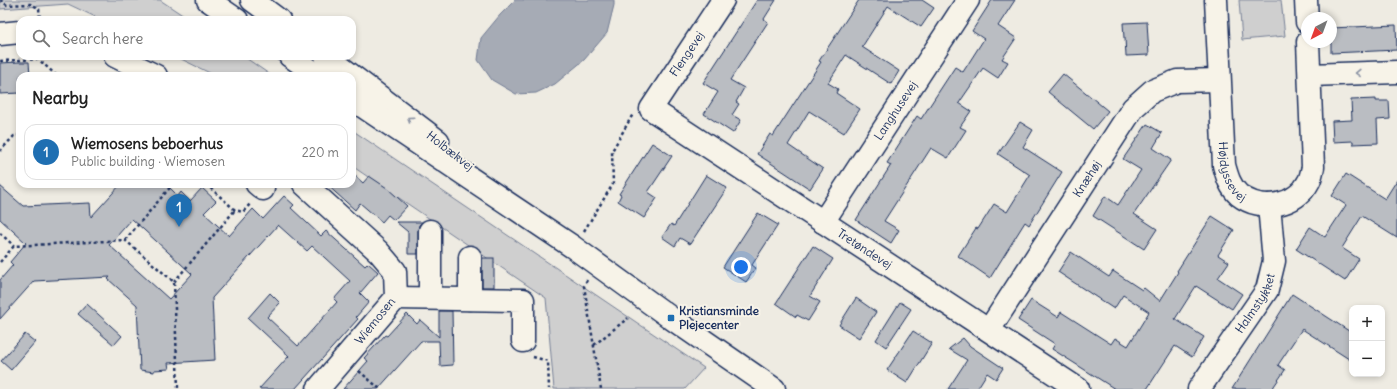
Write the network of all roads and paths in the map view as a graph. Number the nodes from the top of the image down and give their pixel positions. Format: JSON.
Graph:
{"nodes":[{"id":1,"x":0,"y":0,"type":"edge"},
{"id":2,"x":208,"y":0,"type":"edge"},
{"id":3,"x":252,"y":0,"type":"edge"},
{"id":4,"x":723,"y":0,"type":"edge"},
{"id":5,"x":968,"y":0,"type":"edge"},
{"id":6,"x":1216,"y":0,"type":"edge"},
{"id":7,"x":1306,"y":0,"type":"edge"},
{"id":8,"x":1307,"y":12,"type":"edge"},
{"id":9,"x":40,"y":16,"type":"edge"},
{"id":10,"x":231,"y":16,"type":"edge"},
{"id":11,"x":273,"y":16,"type":"edge"},
{"id":12,"x":16,"y":32,"type":"edge"},
{"id":13,"x":0,"y":34,"type":"edge"},
{"id":14,"x":1308,"y":48,"type":"edge"},
{"id":15,"x":19,"y":60,"type":"edge"},
{"id":16,"x":39,"y":60,"type":"edge"},
{"id":17,"x":123,"y":60,"type":"edge"},
{"id":18,"x":296,"y":60,"type":"edge"},
{"id":19,"x":331,"y":60,"type":"edge"},
{"id":20,"x":0,"y":61,"type":"edge"},
{"id":21,"x":53,"y":72,"type":"edge"},
{"id":22,"x":148,"y":72,"type":"edge"},
{"id":23,"x":313,"y":72,"type":"edge"},
{"id":24,"x":347,"y":72,"type":"edge"},
{"id":25,"x":1397,"y":72,"type":"edge"},
{"id":26,"x":1310,"y":75,"type":"junction"},
{"id":27,"x":356,"y":79,"type":"edge"},
{"id":28,"x":1219,"y":80,"type":"junction"},
{"id":29,"x":356,"y":102,"type":"edge"},
{"id":30,"x":651,"y":109,"type":"joint"},
{"id":31,"x":16,"y":136,"type":"edge"},
{"id":32,"x":0,"y":151,"type":"edge"},
{"id":33,"x":170,"y":188,"type":"edge"},
{"id":34,"x":210,"y":188,"type":"edge"},
{"id":35,"x":259,"y":188,"type":"edge"},
{"id":36,"x":308,"y":188,"type":"edge"},
{"id":37,"x":1269,"y":205,"type":"junction"},
{"id":38,"x":235,"y":210,"type":"junction"},
{"id":39,"x":823,"y":222,"type":"junction"},
{"id":40,"x":430,"y":231,"type":"dead end"},
{"id":41,"x":0,"y":233,"type":"edge"},
{"id":42,"x":125,"y":240,"type":"junction"},
{"id":43,"x":14,"y":246,"type":"junction"},
{"id":44,"x":573,"y":247,"type":"junction"},
{"id":45,"x":470,"y":257,"type":"dead end"},
{"id":46,"x":0,"y":262,"type":"edge"},
{"id":47,"x":597,"y":264,"type":"junction"},
{"id":48,"x":174,"y":282,"type":"junction"},
{"id":49,"x":396,"y":298,"type":"junction"},
{"id":50,"x":430,"y":298,"type":"junction"},
{"id":51,"x":470,"y":299,"type":"junction"},
{"id":52,"x":628,"y":318,"type":"dead end"},
{"id":53,"x":989,"y":330,"type":"junction"},
{"id":54,"x":523,"y":339,"type":"joint"},
{"id":55,"x":594,"y":345,"type":"junction"},
{"id":56,"x":344,"y":358,"type":"junction"},
{"id":57,"x":178,"y":389,"type":"edge"},
{"id":58,"x":318,"y":389,"type":"edge"},
{"id":59,"x":380,"y":389,"type":"edge"},
{"id":60,"x":549,"y":389,"type":"edge"},
{"id":61,"x":601,"y":389,"type":"edge"},
{"id":62,"x":774,"y":389,"type":"edge"},
{"id":63,"x":1078,"y":389,"type":"edge"},
{"id":64,"x":1199,"y":389,"type":"edge"}],
"edges":[{"from":1,"to":9,"type":"path"},
{"from":2,"to":10,"type":"street"},
{"from":3,"to":11,"type":"street"},
{"from":4,"to":30,"type":"street","name":"Flengevej"},
{"from":5,"to":39,"type":"street","name":"Langhusevej"},
{"from":6,"to":28,"type":"street","name":"Højdyssevej"},
{"from":7,"to":8,"type":"street"},
{"from":12,"to":13,"type":"street"},
{"from":14,"to":26,"type":"street","name":"Højdyssevej"},
{"from":15,"to":20,"type":"path"},
{"from":16,"to":21,"type":"path"},
{"from":17,"to":22,"type":"street"},
{"from":18,"to":23,"type":"street"},
{"from":24,"to":19,"type":"street","name":"Holbækvej","one_way":true},
{"from":25,"to":26,"type":"street","one_way":true},
{"from":26,"to":37,"type":"street","name":"Højdyssevej"},
{"from":44,"to":27,"type":"street","name":"Holbækvej","one_way":true},
{"from":28,"to":37,"type":"street","name":"Højdyssevej"},
{"from":28,"to":53,"type":"street","name":"Knæhøj"},
{"from":29,"to":44,"type":"street","name":"Holbækvej"},
{"from":30,"to":39,"type":"street","name":"Tretøndevej"},
{"from":31,"to":32,"type":"path"},
{"from":33,"to":42,"type":"path"},
{"from":34,"to":38,"type":"path"},
{"from":35,"to":38,"type":"path"},
{"from":36,"to":49,"type":"street","name":"Wiemosen"},
{"from":37,"to":64,"type":"street","name":"Halmstykket"},
{"from":38,"to":48,"type":"path"},
{"from":39,"to":53,"type":"street","name":"Tretøndevej"},
{"from":40,"to":50,"type":"street"},
{"from":41,"to":43,"type":"path"},
{"from":42,"to":43,"type":"path"},
{"from":42,"to":48,"type":"path"},
{"from":43,"to":46,"type":"path"},
{"from":44,"to":47,"type":"street","name":"Holbækvej"},
{"from":45,"to":51,"type":"street"},
{"from":47,"to":55,"type":"path"},
{"from":47,"to":62,"type":"street","name":"Holbækvej"},
{"from":48,"to":57,"type":"path"},
{"from":49,"to":50,"type":"street"},
{"from":49,"to":56,"type":"street","name":"Wiemosen"},
{"from":50,"to":51,"type":"street"},
{"from":51,"to":54,"type":"street"},
{"from":52,"to":55,"type":"path"},
{"from":53,"to":63,"type":"street","name":"Tretøndevej"},
{"from":54,"to":60,"type":"path"},
{"from":55,"to":61,"type":"path"},
{"from":56,"to":58,"type":"street","name":"Wiemosen"},
{"from":56,"to":59,"type":"path"}]}
